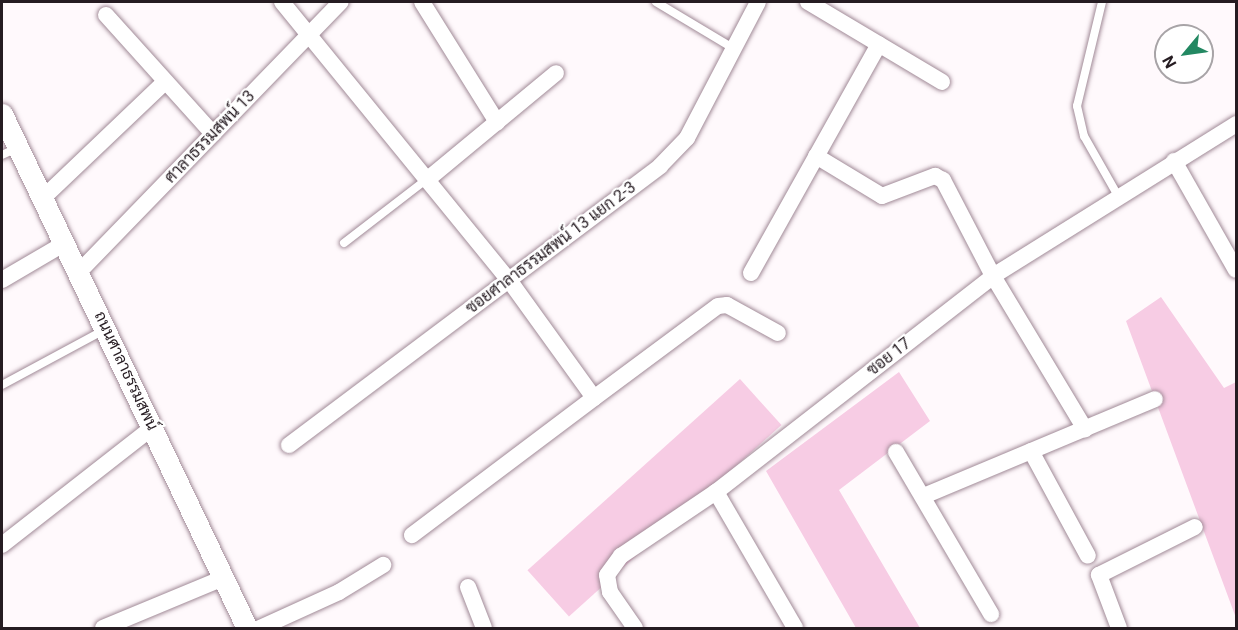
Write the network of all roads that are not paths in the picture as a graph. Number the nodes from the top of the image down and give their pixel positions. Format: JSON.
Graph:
{"nodes":[{"id":1,"x":282,"y":2,"type":"edge"},
{"id":2,"x":340,"y":2,"type":"edge"},
{"id":3,"x":422,"y":2,"type":"edge"},
{"id":4,"x":656,"y":2,"type":"edge"},
{"id":5,"x":758,"y":2,"type":"edge"},
{"id":6,"x":808,"y":2,"type":"edge"},
{"id":7,"x":1102,"y":2,"type":"edge"},
{"id":8,"x":106,"y":15,"type":"dead end"},
{"id":9,"x":312,"y":33,"type":"junction"},
{"id":10,"x":879,"y":44,"type":"junction"},
{"id":11,"x":733,"y":48,"type":"junction"},
{"id":12,"x":556,"y":73,"type":"dead end"},
{"id":13,"x":165,"y":82,"type":"junction"},
{"id":14,"x":942,"y":82,"type":"dead end"},
{"id":15,"x":2,"y":114,"type":"edge"},
{"id":16,"x":497,"y":122,"type":"junction"},
{"id":17,"x":1236,"y":124,"type":"edge"},
{"id":18,"x":213,"y":134,"type":"junction"},
{"id":19,"x":10,"y":151,"type":"edge"},
{"id":20,"x":816,"y":156,"type":"junction"},
{"id":21,"x":1174,"y":161,"type":"junction"},
{"id":22,"x":428,"y":179,"type":"junction"},
{"id":23,"x":1117,"y":194,"type":"junction"},
{"id":24,"x":43,"y":198,"type":"junction"},
{"id":25,"x":65,"y":243,"type":"junction"},
{"id":26,"x":344,"y":243,"type":"dead end"},
{"id":27,"x":1236,"y":270,"type":"edge"},
{"id":28,"x":79,"y":272,"type":"junction"},
{"id":29,"x":751,"y":273,"type":"dead end"},
{"id":30,"x":993,"y":276,"type":"junction"},
{"id":31,"x":2,"y":280,"type":"edge"},
{"id":32,"x":509,"y":280,"type":"junction"},
{"id":33,"x":105,"y":329,"type":"junction"},
{"id":34,"x":778,"y":333,"type":"dead end"},
{"id":35,"x":2,"y":385,"type":"edge"},
{"id":36,"x":594,"y":398,"type":"junction"},
{"id":37,"x":1155,"y":399,"type":"dead end"},
{"id":38,"x":153,"y":428,"type":"junction"},
{"id":39,"x":1085,"y":429,"type":"junction"},
{"id":40,"x":289,"y":445,"type":"dead end"},
{"id":41,"x":1032,"y":451,"type":"junction"},
{"id":42,"x":896,"y":453,"type":"dead end"},
{"id":43,"x":716,"y":492,"type":"junction"},
{"id":44,"x":926,"y":495,"type":"junction"},
{"id":45,"x":1195,"y":527,"type":"dead end"},
{"id":46,"x":412,"y":535,"type":"dead end"},
{"id":47,"x":2,"y":544,"type":"edge"},
{"id":48,"x":1088,"y":556,"type":"dead end"},
{"id":49,"x":383,"y":565,"type":"dead end"},
{"id":50,"x":223,"y":578,"type":"junction"},
{"id":51,"x":468,"y":587,"type":"dead end"},
{"id":52,"x":992,"y":614,"type":"dead end"},
{"id":53,"x":104,"y":628,"type":"edge"},
{"id":54,"x":247,"y":628,"type":"edge"},
{"id":55,"x":260,"y":628,"type":"edge"},
{"id":56,"x":484,"y":628,"type":"edge"},
{"id":57,"x":635,"y":628,"type":"edge"},
{"id":58,"x":795,"y":628,"type":"edge"},
{"id":59,"x":1119,"y":628,"type":"edge"}],
"edges":[{"from":1,"to":9,"type":"street"},
{"from":2,"to":9,"type":"street","name":"ศาลาธรรมสพน์ 13"},
{"from":3,"to":16,"type":"street"},
{"from":4,"to":11,"type":"lane"},
{"from":5,"to":11,"type":"street","name":"ซอยศาลาธรรมสพน์ 13 แยก 2-3"},
{"from":6,"to":10,"type":"street"},
{"from":7,"to":23,"type":"lane"},
{"from":8,"to":13,"type":"street"},
{"from":9,"to":18,"type":"street","name":"ศาลาธรรมสพน์ 13"},
{"from":9,"to":22,"type":"street"},
{"from":10,"to":14,"type":"street"},
{"from":10,"to":20,"type":"street"},
{"from":11,"to":32,"type":"street","name":"ซอยศาลาธรรมสพน์ 13 แยก 2-3"},
{"from":12,"to":16,"type":"street"},
{"from":13,"to":18,"type":"street"},
{"from":13,"to":24,"type":"street"},
{"from":15,"to":19,"type":"street","name":"ถนนศาลาธรรมสพน์"},
{"from":16,"to":22,"type":"street"},
{"from":17,"to":21,"type":"street","name":"ซอย 17"},
{"from":18,"to":28,"type":"street","name":"ศาลาธรรมสพน์ 13"},
{"from":19,"to":24,"type":"street","name":"ถนนศาลาธรรมสพน์"},
{"from":20,"to":29,"type":"street"},
{"from":20,"to":30,"type":"street"},
{"from":21,"to":23,"type":"street","name":"ซอย 17"},
{"from":21,"to":27,"type":"street"},
{"from":22,"to":26,"type":"lane"},
{"from":22,"to":32,"type":"street"},
{"from":23,"to":30,"type":"street","name":"ซอย 17"},
{"from":24,"to":25,"type":"street","name":"ถนนศาลาธรรมสพน์"},
{"from":25,"to":28,"type":"street","name":"ถนนศาลาธรรมสพน์"},
{"from":25,"to":31,"type":"street"},
{"from":28,"to":33,"type":"street","name":"ถนนศาลาธรรมสพน์"},
{"from":30,"to":39,"type":"street"},
{"from":30,"to":43,"type":"street","name":"ซอย 17"},
{"from":32,"to":36,"type":"street"},
{"from":32,"to":40,"type":"street","name":"ซอยศาลาธรรมสพน์ 13 แยก 2-3"},
{"from":33,"to":35,"type":"lane"},
{"from":33,"to":38,"type":"street","name":"ถนนศาลาธรรมสพน์"},
{"from":34,"to":36,"type":"street"},
{"from":36,"to":46,"type":"street"},
{"from":37,"to":39,"type":"street"},
{"from":38,"to":47,"type":"street"},
{"from":38,"to":50,"type":"street","name":"ถนนศาลาธรรมสพน์"},
{"from":39,"to":41,"type":"street"},
{"from":41,"to":44,"type":"street"},
{"from":41,"to":48,"type":"street"},
{"from":42,"to":44,"type":"street"},
{"from":43,"to":57,"type":"street","name":"ซอย 17"},
{"from":43,"to":58,"type":"street"},
{"from":44,"to":52,"type":"street"},
{"from":45,"to":59,"type":"street"},
{"from":49,"to":55,"type":"street"},
{"from":50,"to":53,"type":"street"},
{"from":50,"to":54,"type":"street","name":"ถนนศาลาธรรมสพน์"},
{"from":51,"to":56,"type":"street"}]}
